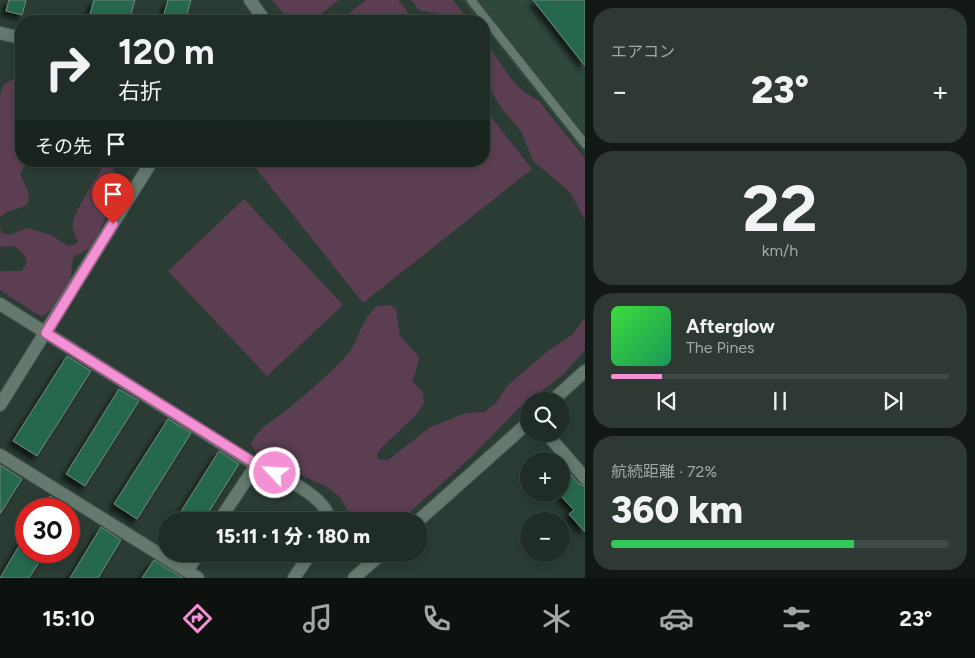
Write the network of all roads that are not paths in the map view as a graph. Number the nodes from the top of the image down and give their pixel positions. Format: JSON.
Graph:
{"nodes":[{"id":1,"x":250,"y":0,"type":"edge"},
{"id":2,"x":471,"y":0,"type":"edge"},
{"id":3,"x":261,"y":15,"type":"edge"},
{"id":4,"x":483,"y":15,"type":"edge"},
{"id":5,"x":490,"y":24,"type":"edge"},
{"id":6,"x":0,"y":33,"type":"edge"},
{"id":7,"x":15,"y":37,"type":"edge"},
{"id":8,"x":585,"y":144,"type":"edge"},
{"id":9,"x":148,"y":167,"type":"edge"},
{"id":10,"x":0,"y":304,"type":"edge"},
{"id":11,"x":46,"y":333,"type":"junction"},
{"id":12,"x":585,"y":371,"type":"edge"},
{"id":13,"x":562,"y":392,"type":"edge"},
{"id":14,"x":1,"y":401,"type":"edge"},
{"id":15,"x":520,"y":430,"type":"edge"},
{"id":16,"x":554,"y":442,"type":"edge"},
{"id":17,"x":0,"y":455,"type":"edge"},
{"id":18,"x":256,"y":464,"type":"junction"},
{"id":19,"x":585,"y":478,"type":"edge"},
{"id":20,"x":225,"y":512,"type":"edge"},
{"id":21,"x":327,"y":512,"type":"edge"},
{"id":22,"x":428,"y":512,"type":"edge"},
{"id":23,"x":305,"y":562,"type":"edge"},
{"id":24,"x":372,"y":562,"type":"edge"},
{"id":25,"x":193,"y":574,"type":"edge"},
{"id":26,"x":294,"y":578,"type":"edge"},
{"id":27,"x":354,"y":578,"type":"edge"}],
"edges":[{"from":1,"to":3,"type":"street"},
{"from":2,"to":4,"type":"lane"},
{"from":5,"to":8,"type":"lane"},
{"from":6,"to":7,"type":"street"},
{"from":9,"to":11,"type":"street"},
{"from":10,"to":11,"type":"street"},
{"from":11,"to":14,"type":"street"},
{"from":11,"to":18,"type":"street"},
{"from":12,"to":13,"type":"street"},
{"from":15,"to":22,"type":"street"},
{"from":16,"to":19,"type":"street"},
{"from":17,"to":25,"type":"street"},
{"from":18,"to":20,"type":"street"},
{"from":18,"to":21,"type":"street"},
{"from":23,"to":26,"type":"street"},
{"from":24,"to":27,"type":"street"}]}
